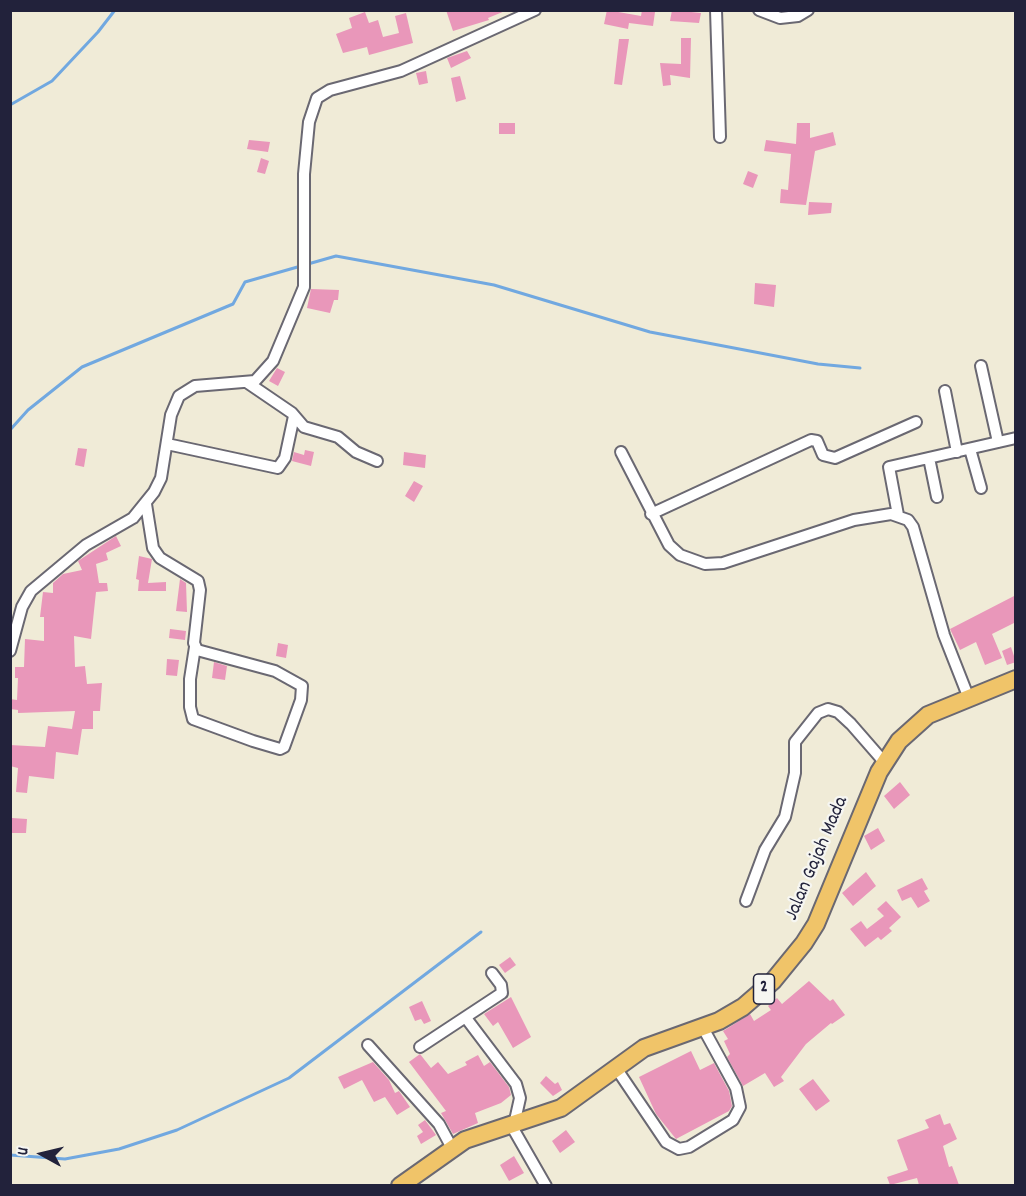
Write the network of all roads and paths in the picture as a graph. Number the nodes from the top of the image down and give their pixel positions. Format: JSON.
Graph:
{"nodes":[{"id":1,"x":535,"y":10,"type":"edge"},
{"id":2,"x":716,"y":10,"type":"edge"},
{"id":3,"x":759,"y":10,"type":"edge"},
{"id":4,"x":808,"y":10,"type":"edge"},
{"id":5,"x":720,"y":137,"type":"dead end"},
{"id":6,"x":981,"y":366,"type":"dead end"},
{"id":7,"x":248,"y":383,"type":"junction"},
{"id":8,"x":945,"y":392,"type":"dead end"},
{"id":9,"x":294,"y":416,"type":"junction"},
{"id":10,"x":916,"y":422,"type":"dead end"},
{"id":11,"x":1016,"y":438,"type":"edge"},
{"id":12,"x":998,"y":442,"type":"junction"},
{"id":13,"x":167,"y":444,"type":"junction"},
{"id":14,"x":970,"y":449,"type":"junction"},
{"id":15,"x":621,"y":452,"type":"dead end"},
{"id":16,"x":957,"y":452,"type":"junction"},
{"id":17,"x":929,"y":458,"type":"junction"},
{"id":18,"x":377,"y":461,"type":"dead end"},
{"id":19,"x":981,"y":488,"type":"dead end"},
{"id":20,"x":937,"y":497,"type":"dead end"},
{"id":21,"x":146,"y":504,"type":"junction"},
{"id":22,"x":651,"y":514,"type":"junction"},
{"id":23,"x":898,"y":515,"type":"junction"},
{"id":24,"x":195,"y":647,"type":"junction"},
{"id":25,"x":10,"y":651,"type":"edge"},
{"id":26,"x":1016,"y":679,"type":"edge"},
{"id":27,"x":969,"y":696,"type":"junction"},
{"id":28,"x":885,"y":763,"type":"junction"},
{"id":29,"x":746,"y":901,"type":"dead end"},
{"id":30,"x":492,"y":973,"type":"dead end"},
{"id":31,"x":465,"y":1018,"type":"junction"},
{"id":32,"x":702,"y":1026,"type":"junction"},
{"id":33,"x":368,"y":1045,"type":"dead end"},
{"id":34,"x":420,"y":1047,"type":"dead end"},
{"id":35,"x":616,"y":1068,"type":"junction"},
{"id":36,"x":512,"y":1125,"type":"junction"},
{"id":37,"x":452,"y":1148,"type":"junction"},
{"id":38,"x":400,"y":1185,"type":"edge"},
{"id":39,"x":546,"y":1185,"type":"edge"}],
"edges":[{"from":1,"to":7,"type":"street"},
{"from":2,"to":5,"type":"street"},
{"from":3,"to":4,"type":"street"},
{"from":6,"to":12,"type":"street"},
{"from":7,"to":9,"type":"street"},
{"from":7,"to":13,"type":"street"},
{"from":8,"to":16,"type":"street"},
{"from":9,"to":13,"type":"street"},
{"from":9,"to":18,"type":"street"},
{"from":10,"to":22,"type":"street"},
{"from":11,"to":12,"type":"street"},
{"from":12,"to":14,"type":"street"},
{"from":13,"to":21,"type":"street"},
{"from":14,"to":16,"type":"street"},
{"from":14,"to":19,"type":"street"},
{"from":15,"to":22,"type":"street"},
{"from":16,"to":17,"type":"street"},
{"from":17,"to":20,"type":"street"},
{"from":17,"to":23,"type":"street"},
{"from":21,"to":24,"type":"street"},
{"from":21,"to":25,"type":"street"},
{"from":22,"to":23,"type":"street"},
{"from":23,"to":27,"type":"street"},
{"from":24,"to":24,"type":"street"},
{"from":26,"to":27,"type":"highway","name":"Jalan Gajah Mada","number":"2"},
{"from":27,"to":28,"type":"highway","name":"Jalan Gajah Mada","number":"2"},
{"from":28,"to":29,"type":"street"},
{"from":28,"to":32,"type":"highway","name":"Jalan Gajah Mada","number":"2"},
{"from":30,"to":31,"type":"street"},
{"from":31,"to":34,"type":"street"},
{"from":31,"to":36,"type":"street"},
{"from":32,"to":35,"type":"highway","name":"Jalan Gajah Mada","number":"2"},
{"from":32,"to":35,"type":"street"},
{"from":33,"to":37,"type":"street"},
{"from":35,"to":36,"type":"highway","name":"Jalan Gajah Mada","number":"2"},
{"from":36,"to":37,"type":"highway","name":"Jalan Gajah Mada","number":"2"},
{"from":36,"to":39,"type":"street"},
{"from":37,"to":38,"type":"highway","name":"Jalan Gajah Mada","number":"2"}]}
